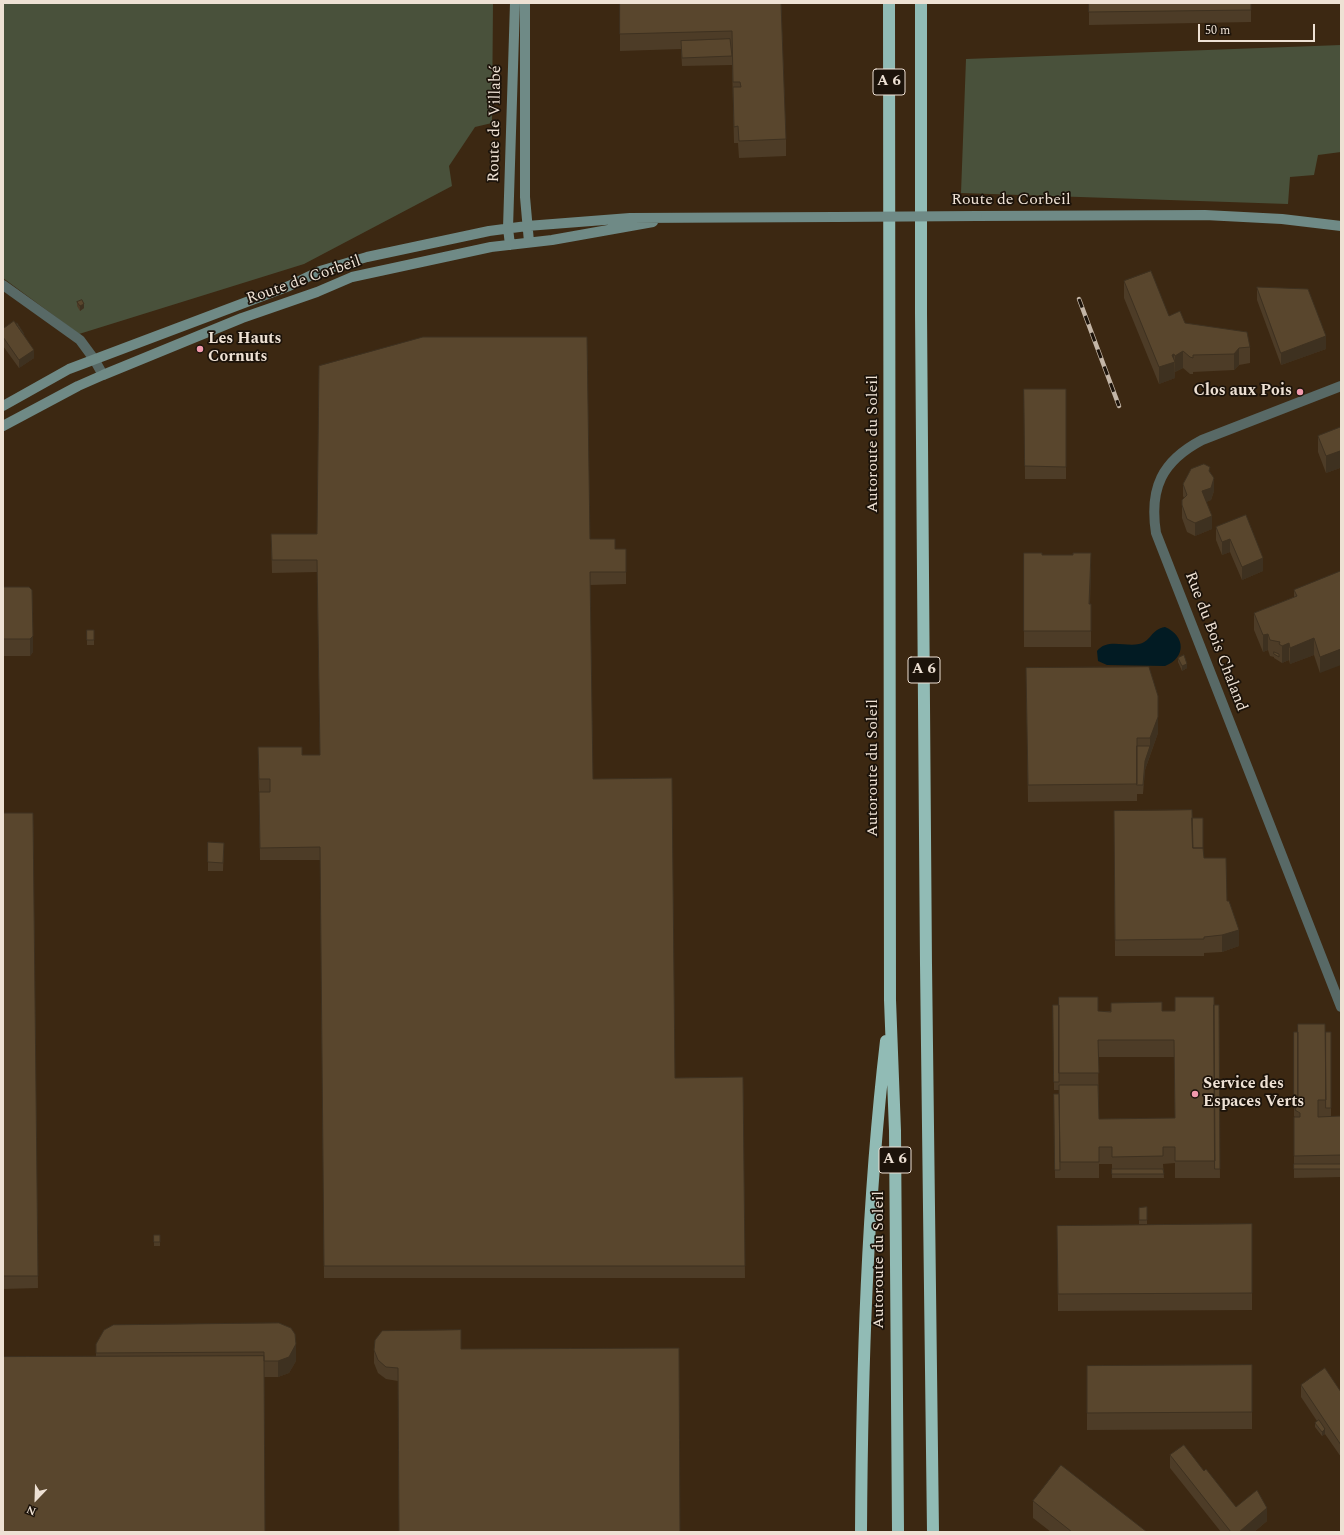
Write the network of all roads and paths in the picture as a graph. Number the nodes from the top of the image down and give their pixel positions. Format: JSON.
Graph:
{"nodes":[{"id":1,"x":515,"y":3,"type":"edge"},
{"id":2,"x":525,"y":3,"type":"edge"},
{"id":3,"x":889,"y":3,"type":"edge"},
{"id":4,"x":921,"y":3,"type":"edge"},
{"id":5,"x":681,"y":218,"type":"junction"},
{"id":6,"x":527,"y":226,"type":"junction"},
{"id":7,"x":1341,"y":226,"type":"edge"},
{"id":8,"x":508,"y":228,"type":"junction"},
{"id":9,"x":529,"y":242,"type":"junction"},
{"id":10,"x":510,"y":245,"type":"junction"},
{"id":11,"x":3,"y":285,"type":"edge"},
{"id":12,"x":94,"y":359,"type":"junction"},
{"id":13,"x":103,"y":375,"type":"junction"},
{"id":14,"x":1341,"y":386,"type":"edge"},
{"id":15,"x":3,"y":406,"type":"edge"},
{"id":16,"x":3,"y":426,"type":"edge"},
{"id":17,"x":890,"y":1000,"type":"junction"},
{"id":18,"x":1341,"y":1007,"type":"edge"},
{"id":19,"x":862,"y":1532,"type":"edge"},
{"id":20,"x":898,"y":1532,"type":"edge"},
{"id":21,"x":933,"y":1532,"type":"edge"}],
"edges":[{"from":1,"to":8,"type":"street","name":"Route de Villabé"},
{"from":2,"to":6,"type":"street","name":"Route de Villabé"},
{"from":3,"to":17,"type":"highway","name":"Autoroute du Soleil","number":"A 6"},
{"from":4,"to":21,"type":"highway","number":"A 6"},
{"from":5,"to":6,"type":"street","name":"Route de Corbeil"},
{"from":5,"to":7,"type":"street","name":"Route de Corbeil","bridge":true},
{"from":5,"to":9,"type":"street","name":"Route de Corbeil"},
{"from":6,"to":8,"type":"street","name":"Route de Corbeil"},
{"from":6,"to":9,"type":"street","name":"Route de Villabé"},
{"from":8,"to":10,"type":"street","name":"Route de Villabé"},
{"from":8,"to":12,"type":"street","name":"Route de Corbeil"},
{"from":9,"to":10,"type":"street","name":"Route de Corbeil"},
{"from":10,"to":13,"type":"street","name":"Route de Corbeil"},
{"from":11,"to":12,"type":"street"},
{"from":12,"to":13,"type":"street"},
{"from":12,"to":15,"type":"street","name":"Route de Corbeil"},
{"from":13,"to":16,"type":"street","name":"Route de Corbeil"},
{"from":14,"to":18,"type":"street","name":"Rue du Bois Chaland"},
{"from":17,"to":19,"type":"highway"},
{"from":17,"to":20,"type":"highway","name":"Autoroute du Soleil","number":"A 6"}]}
